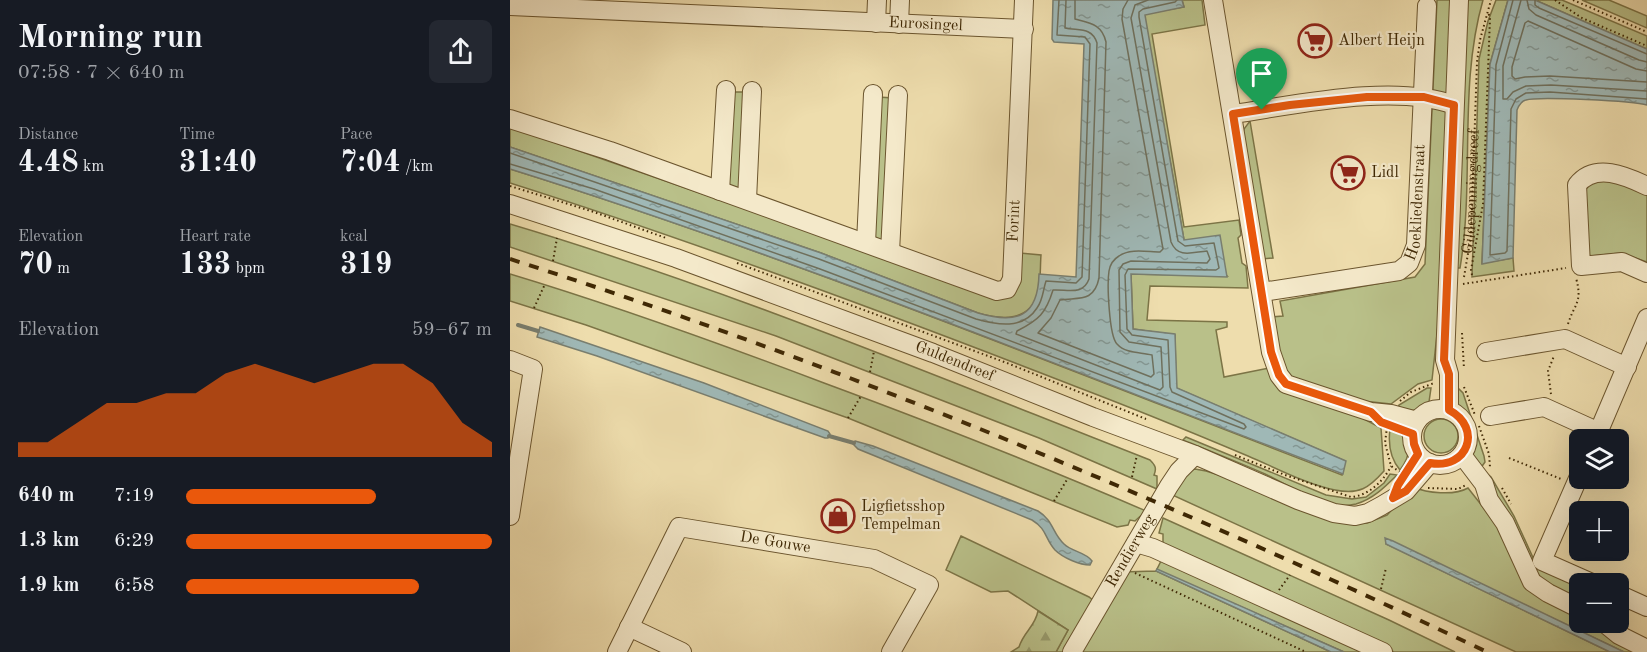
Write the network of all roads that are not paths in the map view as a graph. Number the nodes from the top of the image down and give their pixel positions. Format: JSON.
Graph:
{"nodes":[{"id":1,"x":877,"y":0,"type":"edge"},
{"id":2,"x":900,"y":0,"type":"edge"},
{"id":3,"x":1024,"y":0,"type":"edge"},
{"id":4,"x":1213,"y":0,"type":"edge"},
{"id":5,"x":1459,"y":0,"type":"edge"},
{"id":6,"x":583,"y":5,"type":"edge"},
{"id":7,"x":608,"y":5,"type":"edge"},
{"id":8,"x":510,"y":6,"type":"edge"},
{"id":9,"x":1427,"y":6,"type":"dead end"},
{"id":10,"x":732,"y":8,"type":"edge"},
{"id":11,"x":754,"y":8,"type":"edge"},
{"id":12,"x":876,"y":22,"type":"junction"},
{"id":13,"x":899,"y":24,"type":"junction"},
{"id":14,"x":1024,"y":29,"type":"junction"},
{"id":15,"x":726,"y":90,"type":"dead end"},
{"id":16,"x":752,"y":92,"type":"dead end"},
{"id":17,"x":873,"y":94,"type":"dead end"},
{"id":18,"x":898,"y":95,"type":"dead end"},
{"id":19,"x":1424,"y":97,"type":"junction"},
{"id":20,"x":1454,"y":105,"type":"junction"},
{"id":21,"x":1233,"y":114,"type":"junction"},
{"id":22,"x":510,"y":119,"type":"edge"},
{"id":23,"x":1647,"y":186,"type":"edge"},
{"id":24,"x":720,"y":191,"type":"junction"},
{"id":25,"x":747,"y":200,"type":"junction"},
{"id":26,"x":510,"y":204,"type":"edge"},
{"id":27,"x":866,"y":243,"type":"junction"},
{"id":28,"x":890,"y":252,"type":"junction"},
{"id":29,"x":1647,"y":273,"type":"edge"},
{"id":30,"x":1262,"y":292,"type":"junction"},
{"id":31,"x":1647,"y":318,"type":"edge"},
{"id":32,"x":1486,"y":352,"type":"dead end"},
{"id":33,"x":510,"y":360,"type":"edge"},
{"id":34,"x":1627,"y":367,"type":"junction"},
{"id":35,"x":1443,"y":410,"type":"junction"},
{"id":36,"x":518,"y":413,"type":"edge"},
{"id":37,"x":1491,"y":416,"type":"dead end"},
{"id":38,"x":1415,"y":428,"type":"junction"},
{"id":39,"x":1584,"y":429,"type":"edge"},
{"id":40,"x":1600,"y":429,"type":"edge"},
{"id":41,"x":1195,"y":455,"type":"junction"},
{"id":42,"x":1424,"y":458,"type":"junction"},
{"id":43,"x":1456,"y":459,"type":"junction"},
{"id":44,"x":1573,"y":489,"type":"edge"},
{"id":45,"x":510,"y":516,"type":"edge"},
{"id":46,"x":1136,"y":543,"type":"junction"},
{"id":47,"x":1569,"y":573,"type":"edge"},
{"id":48,"x":1629,"y":599,"type":"edge"},
{"id":49,"x":1569,"y":604,"type":"edge"},
{"id":50,"x":1647,"y":607,"type":"edge"},
{"id":51,"x":629,"y":627,"type":"junction"},
{"id":52,"x":1629,"y":632,"type":"edge"},
{"id":53,"x":1617,"y":633,"type":"edge"},
{"id":54,"x":1646,"y":643,"type":"edge"},
{"id":55,"x":617,"y":652,"type":"edge"},
{"id":56,"x":682,"y":652,"type":"edge"},
{"id":57,"x":891,"y":652,"type":"edge"},
{"id":58,"x":1072,"y":652,"type":"edge"},
{"id":59,"x":1383,"y":652,"type":"edge"}],
"edges":[{"from":1,"to":12,"type":"street"},
{"from":2,"to":13,"type":"street"},
{"from":3,"to":14,"type":"street"},
{"from":4,"to":21,"type":"street"},
{"from":5,"to":20,"type":"street","name":"Gildepenningdreef"},
{"from":6,"to":7,"type":"street","name":"Eurosingel"},
{"from":6,"to":8,"type":"street","name":"Eurosingel"},
{"from":7,"to":10,"type":"street","name":"Eurosingel"},
{"from":9,"to":19,"type":"street","name":"Hoekliedenstraat"},
{"from":10,"to":11,"type":"street","name":"Eurosingel"},
{"from":11,"to":12,"type":"street","name":"Eurosingel"},
{"from":12,"to":13,"type":"street","name":"Eurosingel"},
{"from":13,"to":14,"type":"street","name":"Eurosingel"},
{"from":14,"to":28,"type":"street","name":"Forint"},
{"from":15,"to":24,"type":"street"},
{"from":16,"to":25,"type":"street"},
{"from":17,"to":27,"type":"street"},
{"from":18,"to":28,"type":"street"},
{"from":19,"to":20,"type":"street"},
{"from":19,"to":21,"type":"street"},
{"from":19,"to":30,"type":"street","name":"Hoekliedenstraat"},
{"from":20,"to":35,"type":"street","name":"Gildepenningdreef"},
{"from":21,"to":30,"type":"street"},
{"from":22,"to":24,"type":"street","name":"Forint"},
{"from":23,"to":29,"type":"street"},
{"from":24,"to":25,"type":"street","name":"Forint"},
{"from":25,"to":27,"type":"street","name":"Forint"},
{"from":26,"to":41,"type":"street","name":"Guldendreef"},
{"from":27,"to":28,"type":"street","name":"Forint"},
{"from":30,"to":38,"type":"street"},
{"from":31,"to":34,"type":"street"},
{"from":32,"to":34,"type":"street"},
{"from":33,"to":36,"type":"street"},
{"from":34,"to":40,"type":"street"},
{"from":35,"to":38,"type":"street"},
{"from":35,"to":43,"type":"street"},
{"from":36,"to":45,"type":"street"},
{"from":37,"to":39,"type":"street"},
{"from":38,"to":42,"type":"street"},
{"from":41,"to":42,"type":"street","name":"Guldendreef"},
{"from":41,"to":46,"type":"street","name":"Rendierweg"},
{"from":42,"to":43,"type":"street"},
{"from":43,"to":49,"type":"street"},
{"from":44,"to":47,"type":"street"},
{"from":46,"to":58,"type":"street","name":"Rendierweg"},
{"from":46,"to":59,"type":"street"},
{"from":48,"to":50,"type":"street"},
{"from":51,"to":55,"type":"street","name":"De Gouwe"},
{"from":51,"to":56,"type":"street"},
{"from":51,"to":57,"type":"street","name":"De Gouwe"},
{"from":52,"to":54,"type":"street"},
{"from":53,"to":54,"type":"street"}]}
